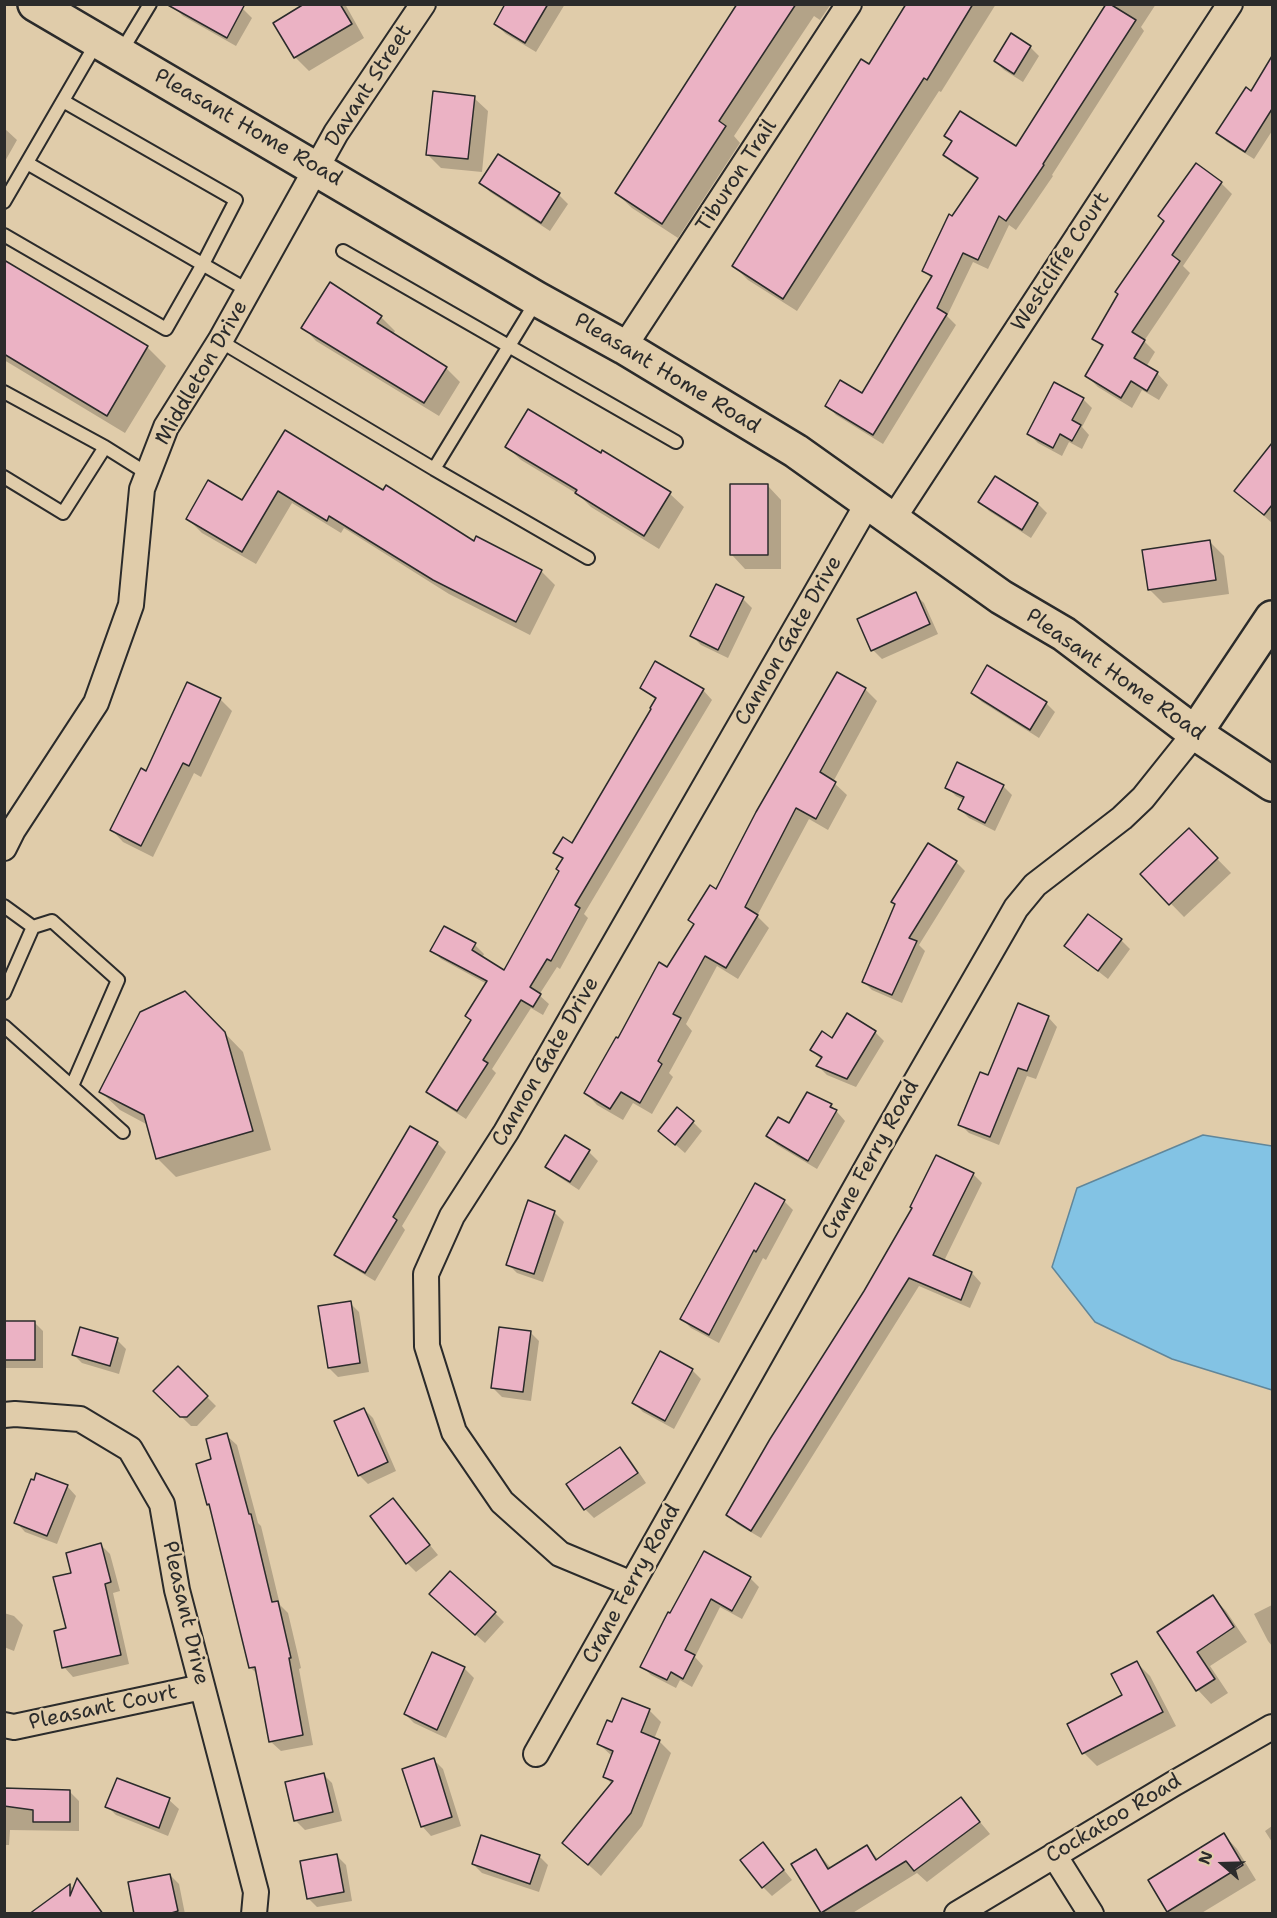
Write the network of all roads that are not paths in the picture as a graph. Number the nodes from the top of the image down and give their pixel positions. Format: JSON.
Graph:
{"nodes":[{"id":1,"x":35,"y":4,"type":"edge"},
{"id":2,"x":150,"y":4,"type":"edge"},
{"id":3,"x":423,"y":4,"type":"edge"},
{"id":4,"x":849,"y":4,"type":"edge"},
{"id":5,"x":1230,"y":4,"type":"edge"},
{"id":6,"x":109,"y":47,"type":"junction"},
{"id":7,"x":63,"y":101,"type":"junction"},
{"id":8,"x":27,"y":163,"type":"junction"},
{"id":9,"x":317,"y":168,"type":"junction"},
{"id":10,"x":4,"y":202,"type":"edge"},
{"id":11,"x":4,"y":235,"type":"edge"},
{"id":12,"x":343,"y":250,"type":"dead end"},
{"id":13,"x":203,"y":264,"type":"junction"},
{"id":14,"x":249,"y":291,"type":"junction"},
{"id":15,"x":537,"y":299,"type":"junction"},
{"id":16,"x":220,"y":341,"type":"junction"},
{"id":17,"x":509,"y":347,"type":"junction"},
{"id":18,"x":624,"y":347,"type":"junction"},
{"id":19,"x":4,"y":392,"type":"edge"},
{"id":20,"x":676,"y":442,"type":"dead end"},
{"id":21,"x":105,"y":447,"type":"junction"},
{"id":22,"x":434,"y":469,"type":"junction"},
{"id":23,"x":148,"y":474,"type":"junction"},
{"id":24,"x":4,"y":477,"type":"edge"},
{"id":25,"x":881,"y":510,"type":"junction"},
{"id":26,"x":588,"y":558,"type":"dead end"},
{"id":27,"x":1272,"y":618,"type":"edge"},
{"id":28,"x":1195,"y":733,"type":"junction"},
{"id":29,"x":1272,"y":784,"type":"edge"},
{"id":30,"x":7,"y":834,"type":"edge"},
{"id":31,"x":4,"y":906,"type":"edge"},
{"id":32,"x":33,"y":927,"type":"junction"},
{"id":33,"x":4,"y":993,"type":"edge"},
{"id":34,"x":4,"y":1026,"type":"edge"},
{"id":35,"x":72,"y":1086,"type":"junction"},
{"id":36,"x":123,"y":1132,"type":"dead end"},
{"id":37,"x":4,"y":1415,"type":"edge"},
{"id":38,"x":632,"y":1584,"type":"junction"},
{"id":39,"x":202,"y":1687,"type":"junction"},
{"id":40,"x":4,"y":1725,"type":"edge"},
{"id":41,"x":1272,"y":1726,"type":"edge"},
{"id":42,"x":536,"y":1754,"type":"dead end"},
{"id":43,"x":1054,"y":1855,"type":"junction"},
{"id":44,"x":254,"y":1914,"type":"edge"},
{"id":45,"x":957,"y":1914,"type":"edge"},
{"id":46,"x":1091,"y":1914,"type":"edge"}],
"edges":[{"from":1,"to":6,"type":"main road","name":"Pleasant Home Road"},
{"from":2,"to":6,"type":"lane"},
{"from":3,"to":9,"type":"street","name":"Davant Street"},
{"from":4,"to":18,"type":"street","name":"Tiburon Trail"},
{"from":5,"to":25,"type":"street","name":"Westcliffe Court"},
{"from":6,"to":7,"type":"lane"},
{"from":6,"to":9,"type":"main road","name":"Pleasant Home Road"},
{"from":7,"to":8,"type":"lane"},
{"from":7,"to":13,"type":"lane"},
{"from":8,"to":10,"type":"lane"},
{"from":8,"to":13,"type":"lane"},
{"from":9,"to":14,"type":"street","name":"Middleton Drive"},
{"from":9,"to":15,"type":"main road","name":"Pleasant Home Road"},
{"from":11,"to":13,"type":"lane"},
{"from":12,"to":17,"type":"lane"},
{"from":13,"to":14,"type":"lane"},
{"from":14,"to":16,"type":"street","name":"Middleton Drive"},
{"from":15,"to":17,"type":"lane"},
{"from":15,"to":18,"type":"main road","name":"Pleasant Home Road"},
{"from":16,"to":22,"type":"lane"},
{"from":16,"to":23,"type":"street","name":"Middleton Drive"},
{"from":17,"to":20,"type":"lane"},
{"from":17,"to":22,"type":"lane"},
{"from":18,"to":25,"type":"main road","name":"Pleasant Home Road"},
{"from":19,"to":21,"type":"lane"},
{"from":21,"to":23,"type":"lane"},
{"from":21,"to":24,"type":"lane"},
{"from":22,"to":26,"type":"lane"},
{"from":23,"to":30,"type":"street","name":"Middleton Drive"},
{"from":25,"to":28,"type":"main road","name":"Pleasant Home Road"},
{"from":25,"to":38,"type":"street","name":"Cannon Gate Drive"},
{"from":27,"to":28,"type":"main road","name":"Crane Ferry Road"},
{"from":28,"to":29,"type":"main road","name":"Pleasant Home Road"},
{"from":28,"to":38,"type":"street","name":"Crane Ferry Road"},
{"from":31,"to":32,"type":"lane"},
{"from":32,"to":33,"type":"lane"},
{"from":32,"to":35,"type":"lane"},
{"from":34,"to":35,"type":"lane"},
{"from":35,"to":36,"type":"lane"},
{"from":37,"to":39,"type":"street","name":"Pleasant Drive"},
{"from":38,"to":42,"type":"street","name":"Crane Ferry Road"},
{"from":39,"to":40,"type":"street","name":"Pleasant Court"},
{"from":39,"to":44,"type":"street","name":"Pleasant Drive"},
{"from":41,"to":43,"type":"street","name":"Cockatoo Road"},
{"from":43,"to":45,"type":"street","name":"Cockatoo Road"},
{"from":43,"to":46,"type":"street"}]}
